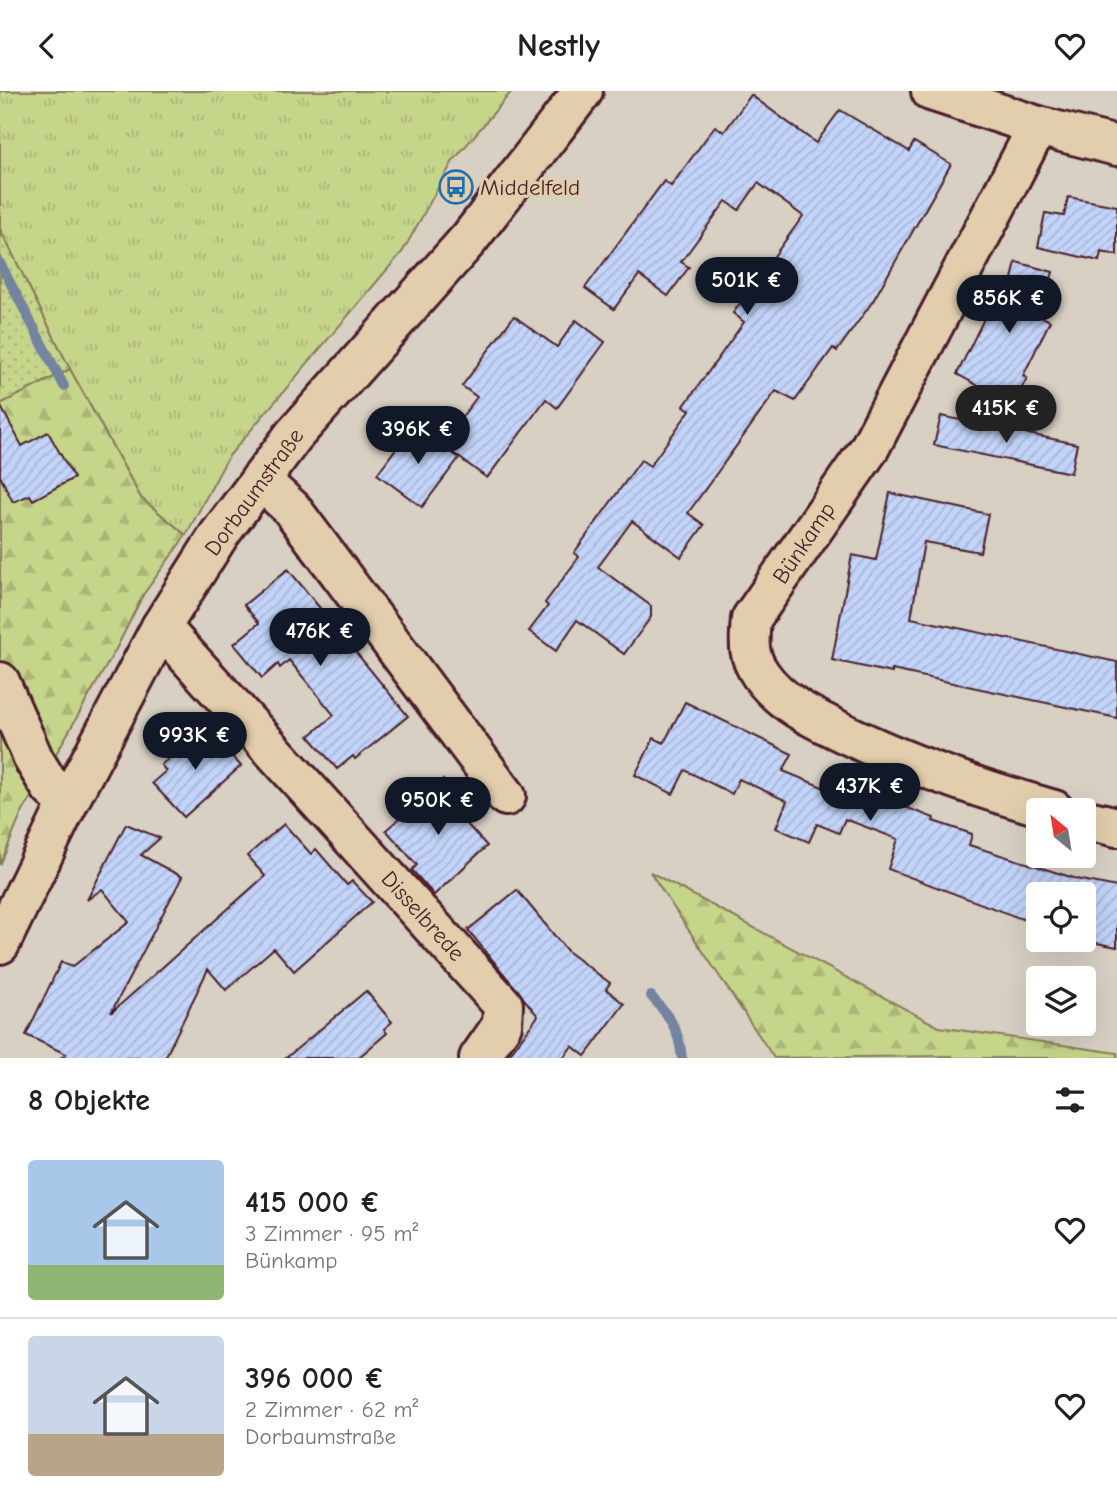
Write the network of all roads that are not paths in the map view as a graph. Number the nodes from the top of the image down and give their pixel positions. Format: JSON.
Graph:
{"nodes":[{"id":1,"x":583,"y":91,"type":"edge"},
{"id":2,"x":931,"y":91,"type":"edge"},
{"id":3,"x":1038,"y":126,"type":"junction"},
{"id":4,"x":1117,"y":146,"type":"edge"},
{"id":5,"x":260,"y":479,"type":"junction"},
{"id":6,"x":161,"y":627,"type":"junction"},
{"id":7,"x":0,"y":682,"type":"edge"},
{"id":8,"x":506,"y":796,"type":"dead end"},
{"id":9,"x":1026,"y":802,"type":"edge"},
{"id":10,"x":68,"y":803,"type":"junction"},
{"id":11,"x":1096,"y":822,"type":"edge"},
{"id":12,"x":1117,"y":827,"type":"edge"},
{"id":13,"x":0,"y":944,"type":"edge"},
{"id":14,"x":479,"y":1058,"type":"edge"}],
"edges":[{"from":1,"to":5,"type":"street","name":"Dorbaumstraße"},
{"from":2,"to":3,"type":"street"},
{"from":3,"to":4,"type":"street"},
{"from":3,"to":9,"type":"street","name":"Bünkamp"},
{"from":5,"to":6,"type":"street","name":"Dorbaumstraße"},
{"from":5,"to":8,"type":"street"},
{"from":6,"to":10,"type":"street","name":"Dorbaumstraße"},
{"from":6,"to":14,"type":"street","name":"Disselbrede"},
{"from":7,"to":10,"type":"street"},
{"from":10,"to":13,"type":"street","name":"Dorbaumstraße"},
{"from":11,"to":12,"type":"street"}]}
